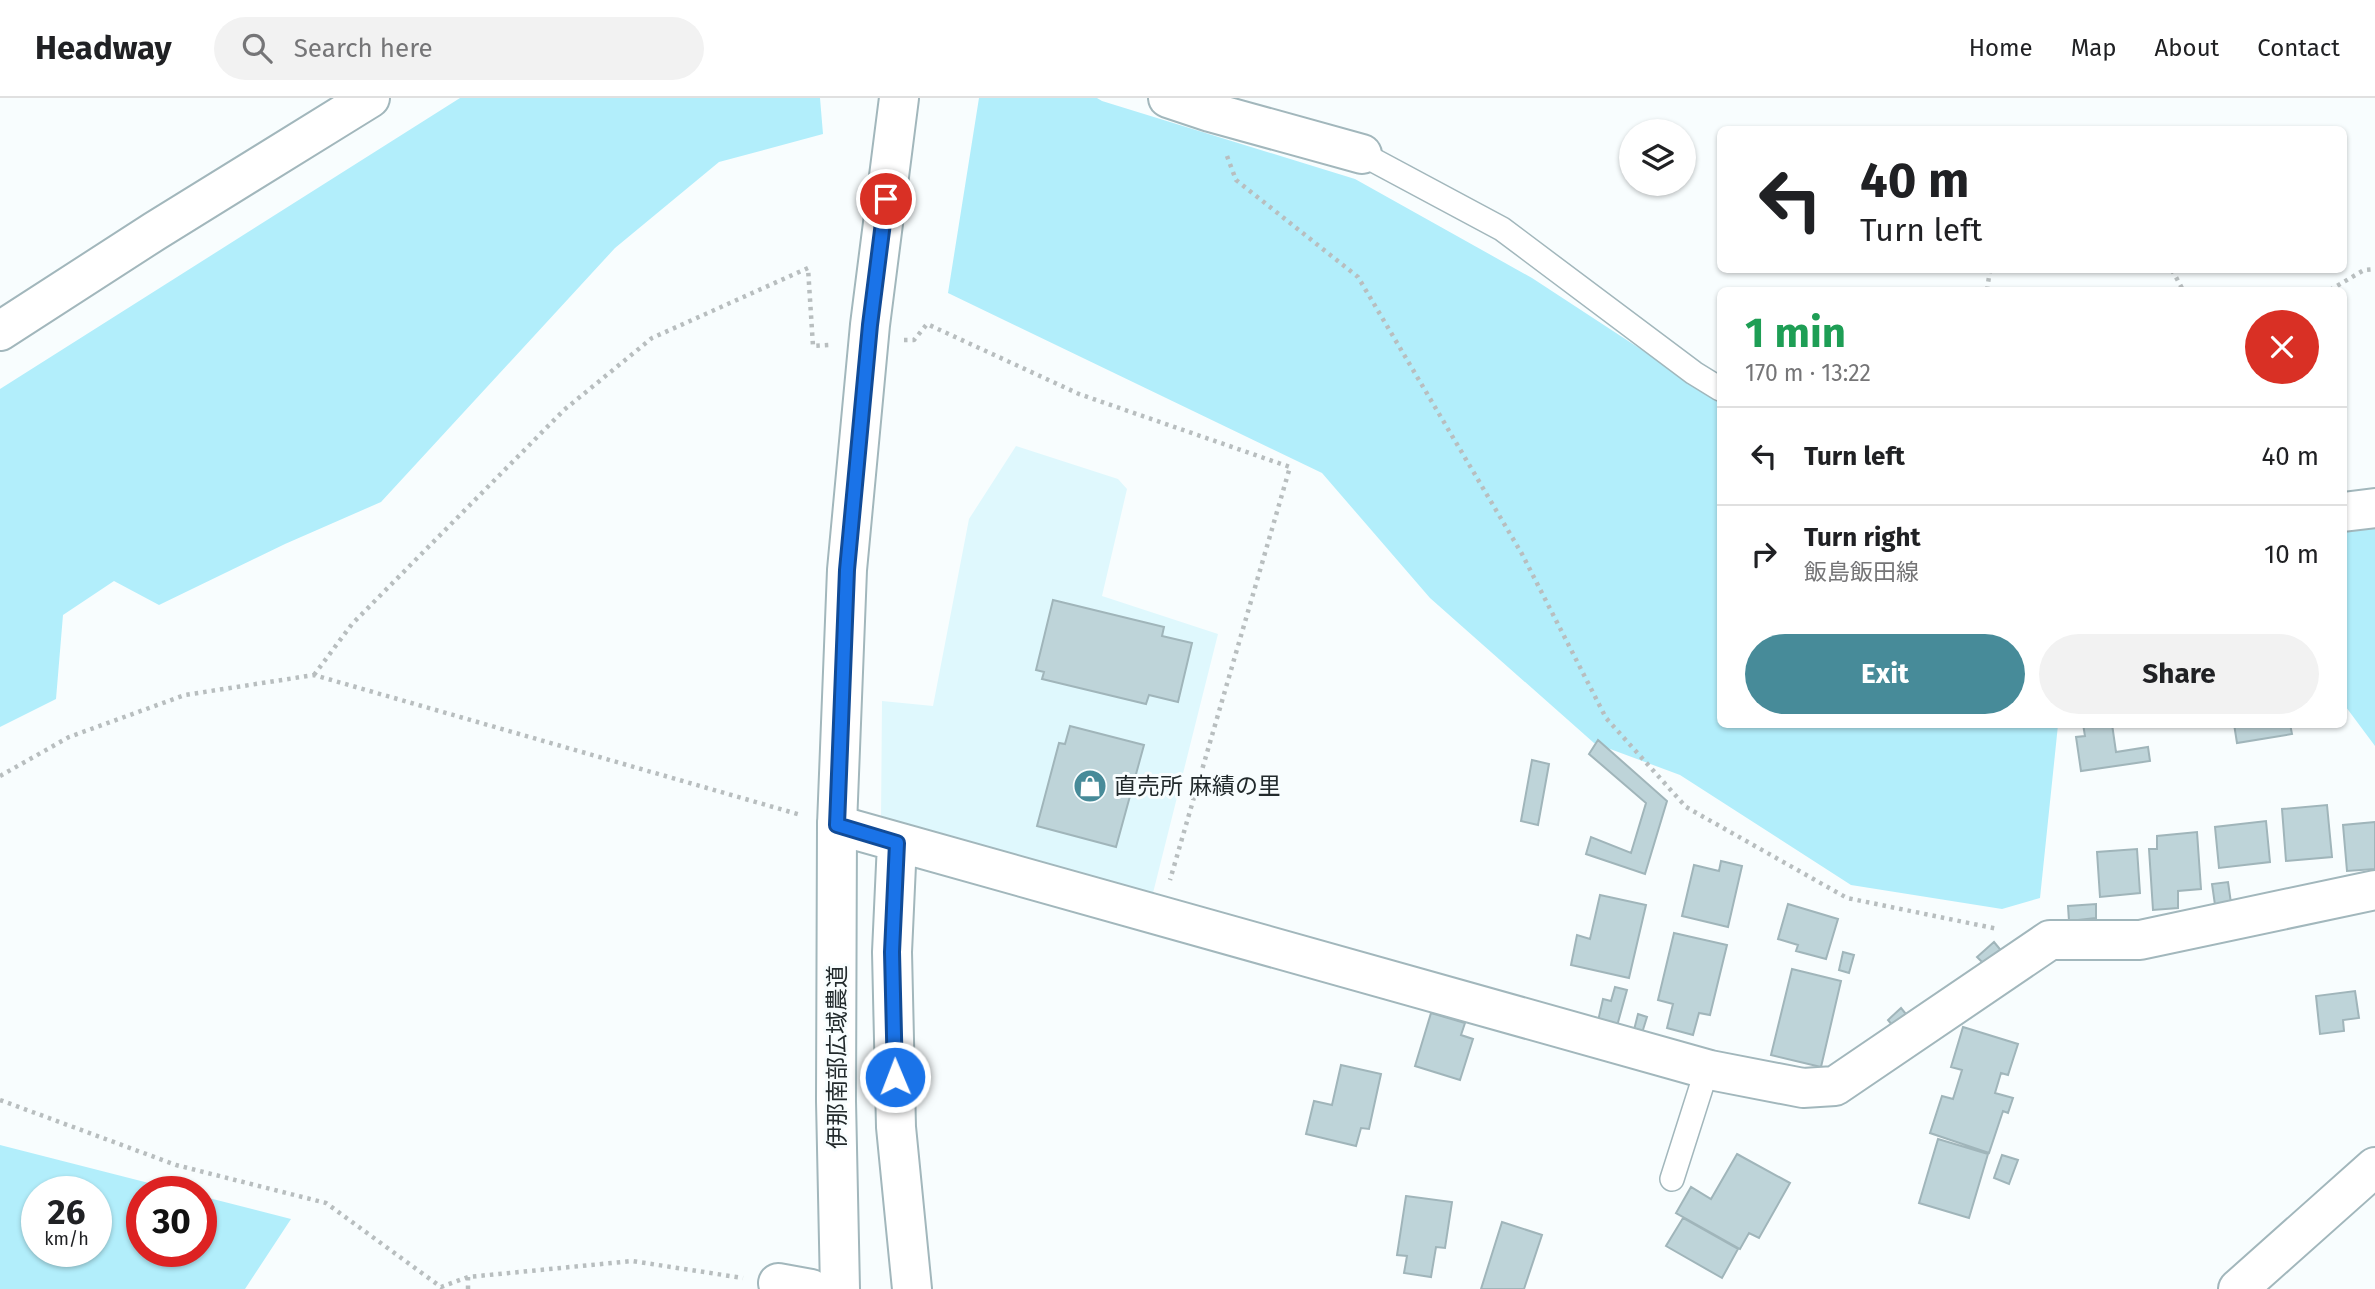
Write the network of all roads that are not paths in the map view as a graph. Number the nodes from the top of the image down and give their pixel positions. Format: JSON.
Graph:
{"nodes":[{"id":1,"x":370,"y":98,"type":"edge"},
{"id":2,"x":899,"y":98,"type":"edge"},
{"id":3,"x":1168,"y":98,"type":"edge"},
{"id":4,"x":1362,"y":155,"type":"joint"},
{"id":5,"x":0,"y":331,"type":"edge"},
{"id":6,"x":1717,"y":386,"type":"edge"},
{"id":7,"x":2375,"y":508,"type":"edge"},
{"id":8,"x":2347,"y":512,"type":"edge"},
{"id":9,"x":837,"y":825,"type":"junction"},
{"id":10,"x":897,"y":843,"type":"junction"},
{"id":11,"x":2375,"y":890,"type":"edge"},
{"id":12,"x":1707,"y":1069,"type":"junction"},
{"id":13,"x":2375,"y":1167,"type":"edge"},
{"id":14,"x":1672,"y":1179,"type":"dead end"},
{"id":15,"x":840,"y":1289,"type":"edge"},
{"id":16,"x":912,"y":1289,"type":"edge"},
{"id":17,"x":2238,"y":1289,"type":"edge"}],
"edges":[{"from":1,"to":5,"type":"street"},
{"from":2,"to":9,"type":"street","name":"伊那南部広域農道"},
{"from":3,"to":4,"type":"street"},
{"from":4,"to":6,"type":"lane"},
{"from":7,"to":8,"type":"street"},
{"from":9,"to":10,"type":"street"},
{"from":9,"to":15,"type":"street","name":"伊那南部広域農道"},
{"from":10,"to":12,"type":"street"},
{"from":10,"to":16,"type":"street"},
{"from":11,"to":12,"type":"street"},
{"from":12,"to":14,"type":"lane"},
{"from":13,"to":17,"type":"street"}]}
